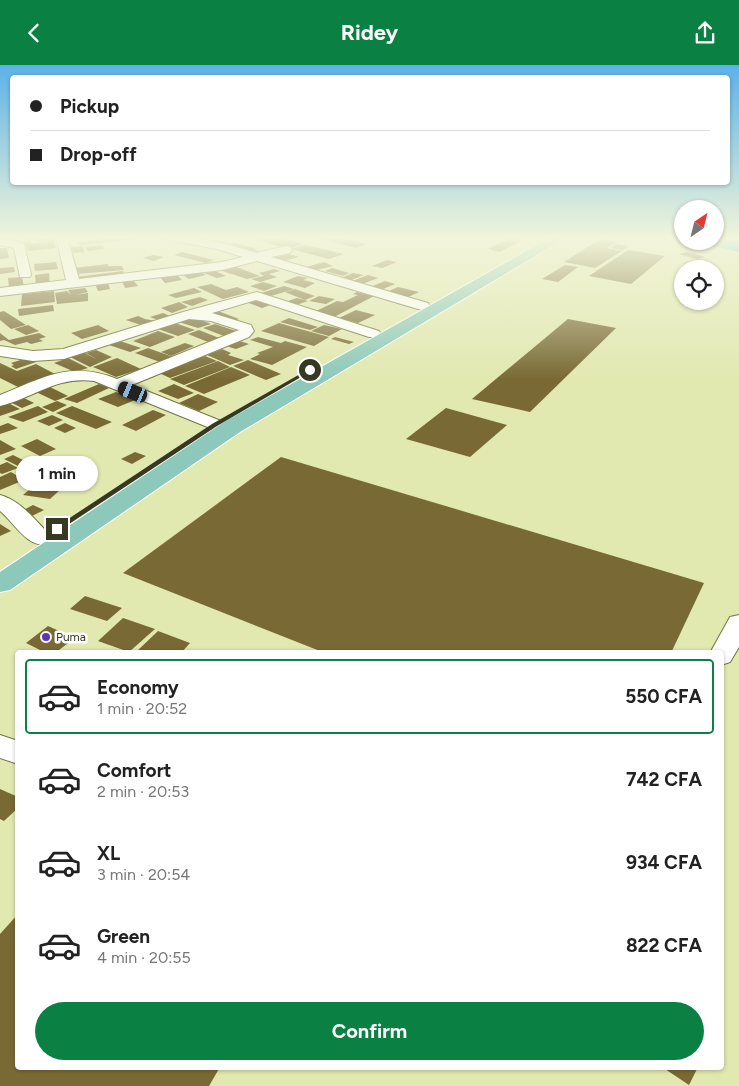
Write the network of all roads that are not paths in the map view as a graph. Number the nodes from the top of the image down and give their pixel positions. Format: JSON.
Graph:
{"nodes":[{"id":1,"x":69,"y":285,"type":"edge"},
{"id":2,"x":350,"y":285,"type":"edge"},
{"id":3,"x":461,"y":285,"type":"edge"},
{"id":4,"x":478,"y":285,"type":"edge"},
{"id":5,"x":0,"y":293,"type":"edge"},
{"id":6,"x":423,"y":306,"type":"junction"},
{"id":7,"x":188,"y":315,"type":"junction"},
{"id":8,"x":374,"y":334,"type":"junction"},
{"id":9,"x":0,"y":351,"type":"edge"},
{"id":10,"x":33,"y":355,"type":"junction"},
{"id":11,"x":64,"y":376,"type":"junction"},
{"id":12,"x":117,"y":385,"type":"junction"},
{"id":13,"x":0,"y":401,"type":"edge"},
{"id":14,"x":215,"y":425,"type":"junction"},
{"id":15,"x":0,"y":501,"type":"edge"},
{"id":16,"x":41,"y":539,"type":"junction"},
{"id":17,"x":0,"y":567,"type":"edge"},
{"id":18,"x":0,"y":584,"type":"edge"},
{"id":19,"x":739,"y":623,"type":"edge"},
{"id":20,"x":724,"y":650,"type":"edge"},
{"id":21,"x":0,"y":746,"type":"edge"},
{"id":22,"x":15,"y":752,"type":"edge"}],
"edges":[{"from":1,"to":5,"type":"street"},
{"from":2,"to":6,"type":"street"},
{"from":3,"to":6,"type":"main road"},
{"from":4,"to":18,"type":"main road"},
{"from":6,"to":8,"type":"main road"},
{"from":7,"to":8,"type":"street"},
{"from":7,"to":10,"type":"street"},
{"from":7,"to":12,"type":"street"},
{"from":8,"to":14,"type":"main road"},
{"from":9,"to":10,"type":"street"},
{"from":10,"to":11,"type":"street"},
{"from":11,"to":12,"type":"street"},
{"from":11,"to":13,"type":"street"},
{"from":12,"to":14,"type":"street"},
{"from":14,"to":16,"type":"main road"},
{"from":15,"to":16,"type":"street"},
{"from":16,"to":17,"type":"main road"},
{"from":19,"to":20,"type":"street"},
{"from":21,"to":22,"type":"street"}]}
